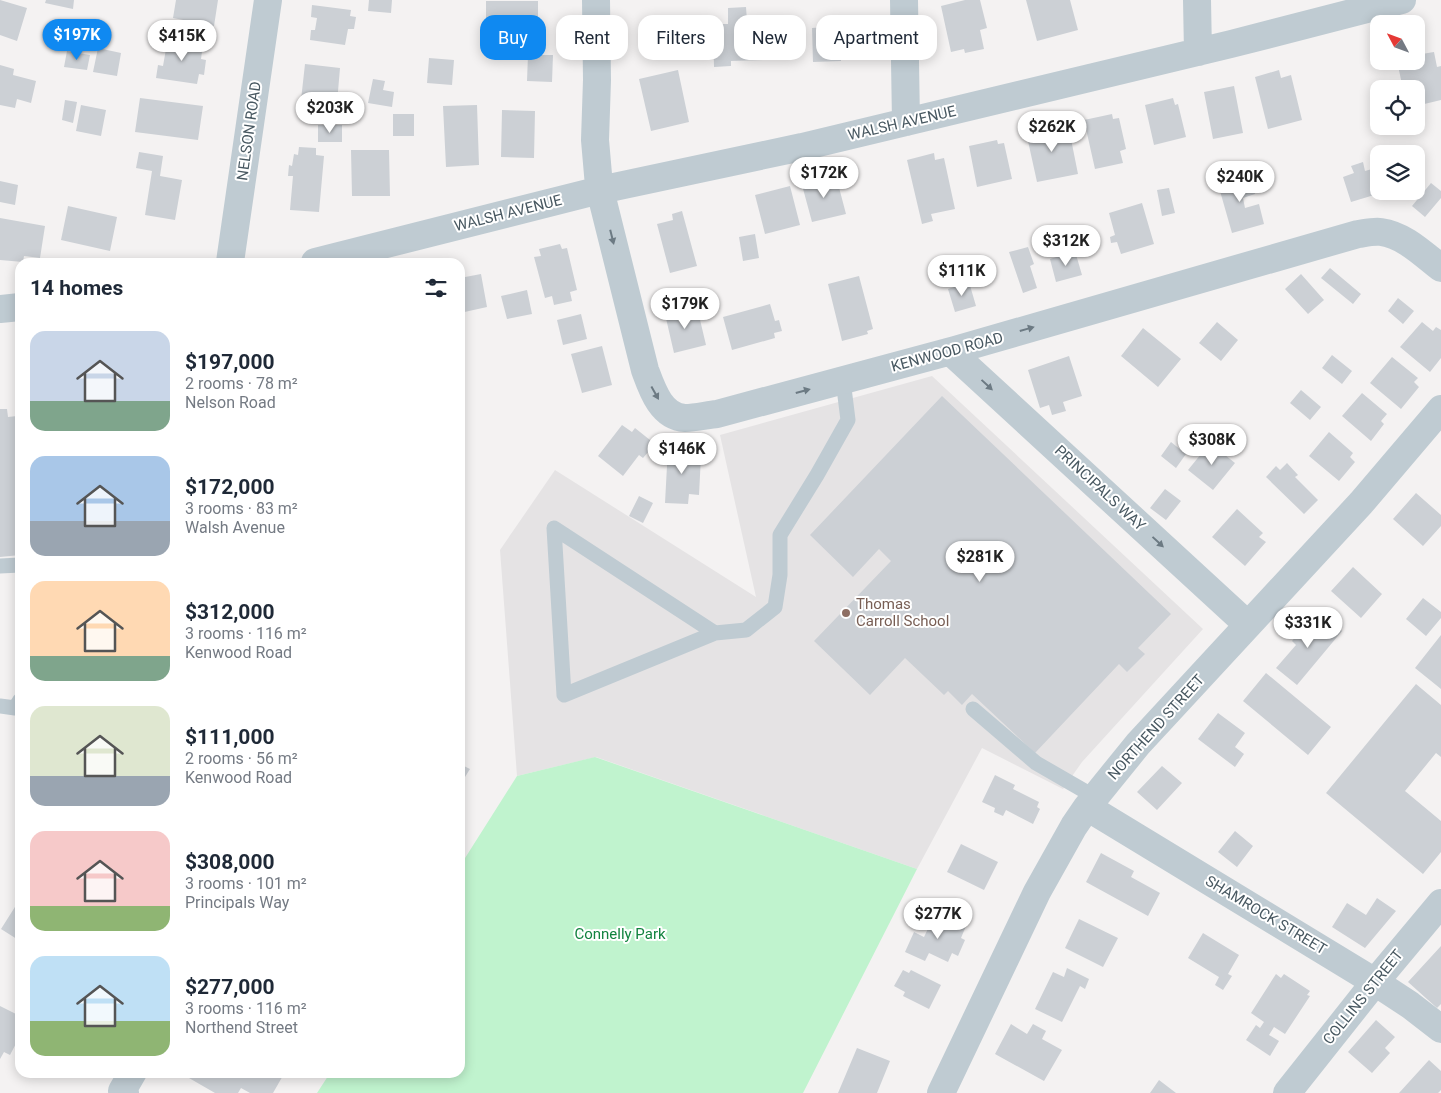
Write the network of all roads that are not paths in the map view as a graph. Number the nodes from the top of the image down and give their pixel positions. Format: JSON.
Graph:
{"nodes":[{"id":1,"x":268,"y":0,"type":"edge"},
{"id":2,"x":596,"y":0,"type":"edge"},
{"id":3,"x":904,"y":0,"type":"edge"},
{"id":4,"x":1197,"y":0,"type":"edge"},
{"id":5,"x":1402,"y":0,"type":"edge"},
{"id":6,"x":1198,"y":52,"type":"junction"},
{"id":7,"x":906,"y":122,"type":"junction"},
{"id":8,"x":600,"y":190,"type":"junction"},
{"id":9,"x":231,"y":258,"type":"edge"},
{"id":10,"x":331,"y":258,"type":"edge"},
{"id":11,"x":1441,"y":268,"type":"edge"},
{"id":12,"x":15,"y":308,"type":"edge"},
{"id":13,"x":0,"y":309,"type":"edge"},
{"id":14,"x":951,"y":352,"type":"junction"},
{"id":15,"x":843,"y":380,"type":"junction"},
{"id":16,"x":1441,"y":409,"type":"edge"},
{"id":17,"x":15,"y":565,"type":"edge"},
{"id":18,"x":0,"y":566,"type":"edge"},
{"id":19,"x":1248,"y":625,"type":"junction"},
{"id":20,"x":715,"y":633,"type":"junction"},
{"id":21,"x":0,"y":706,"type":"edge"},
{"id":22,"x":15,"y":708,"type":"edge"},
{"id":23,"x":973,"y":709,"type":"dead end"},
{"id":24,"x":1091,"y":802,"type":"junction"},
{"id":25,"x":1441,"y":903,"type":"edge"},
{"id":26,"x":1375,"y":982,"type":"junction"},
{"id":27,"x":1441,"y":1029,"type":"edge"},
{"id":28,"x":941,"y":1093,"type":"edge"},
{"id":29,"x":1287,"y":1093,"type":"edge"}],
"edges":[{"from":1,"to":9,"type":"street","name":"NELSON ROAD"},
{"from":2,"to":8,"type":"street","name":"KENWOOD ROAD"},
{"from":3,"to":7,"type":"street"},
{"from":4,"to":6,"type":"street"},
{"from":5,"to":6,"type":"street","name":"WALSH AVENUE"},
{"from":6,"to":7,"type":"street","name":"WALSH AVENUE"},
{"from":7,"to":8,"type":"street","name":"WALSH AVENUE"},
{"from":8,"to":10,"type":"street","name":"WALSH AVENUE"},
{"from":8,"to":15,"type":"street","name":"KENWOOD ROAD","one_way":true},
{"from":14,"to":11,"type":"street","name":"KENWOOD ROAD","one_way":true},
{"from":12,"to":13,"type":"street"},
{"from":14,"to":15,"type":"street","name":"KENWOOD ROAD"},
{"from":14,"to":19,"type":"street","name":"PRINCIPALS WAY","one_way":true},
{"from":15,"to":20,"type":"lane"},
{"from":16,"to":19,"type":"street","name":"NORTHEND STREET"},
{"from":17,"to":18,"type":"lane"},
{"from":19,"to":24,"type":"street","name":"NORTHEND STREET"},
{"from":20,"to":20,"type":"lane"},
{"from":21,"to":22,"type":"lane"},
{"from":23,"to":24,"type":"lane"},
{"from":24,"to":26,"type":"street","name":"SHAMROCK STREET"},
{"from":24,"to":28,"type":"street","name":"NORTHEND STREET"},
{"from":25,"to":26,"type":"street","name":"COLLINS STREET"},
{"from":26,"to":27,"type":"street","name":"SHAMROCK STREET"},
{"from":26,"to":29,"type":"street","name":"COLLINS STREET"}]}
